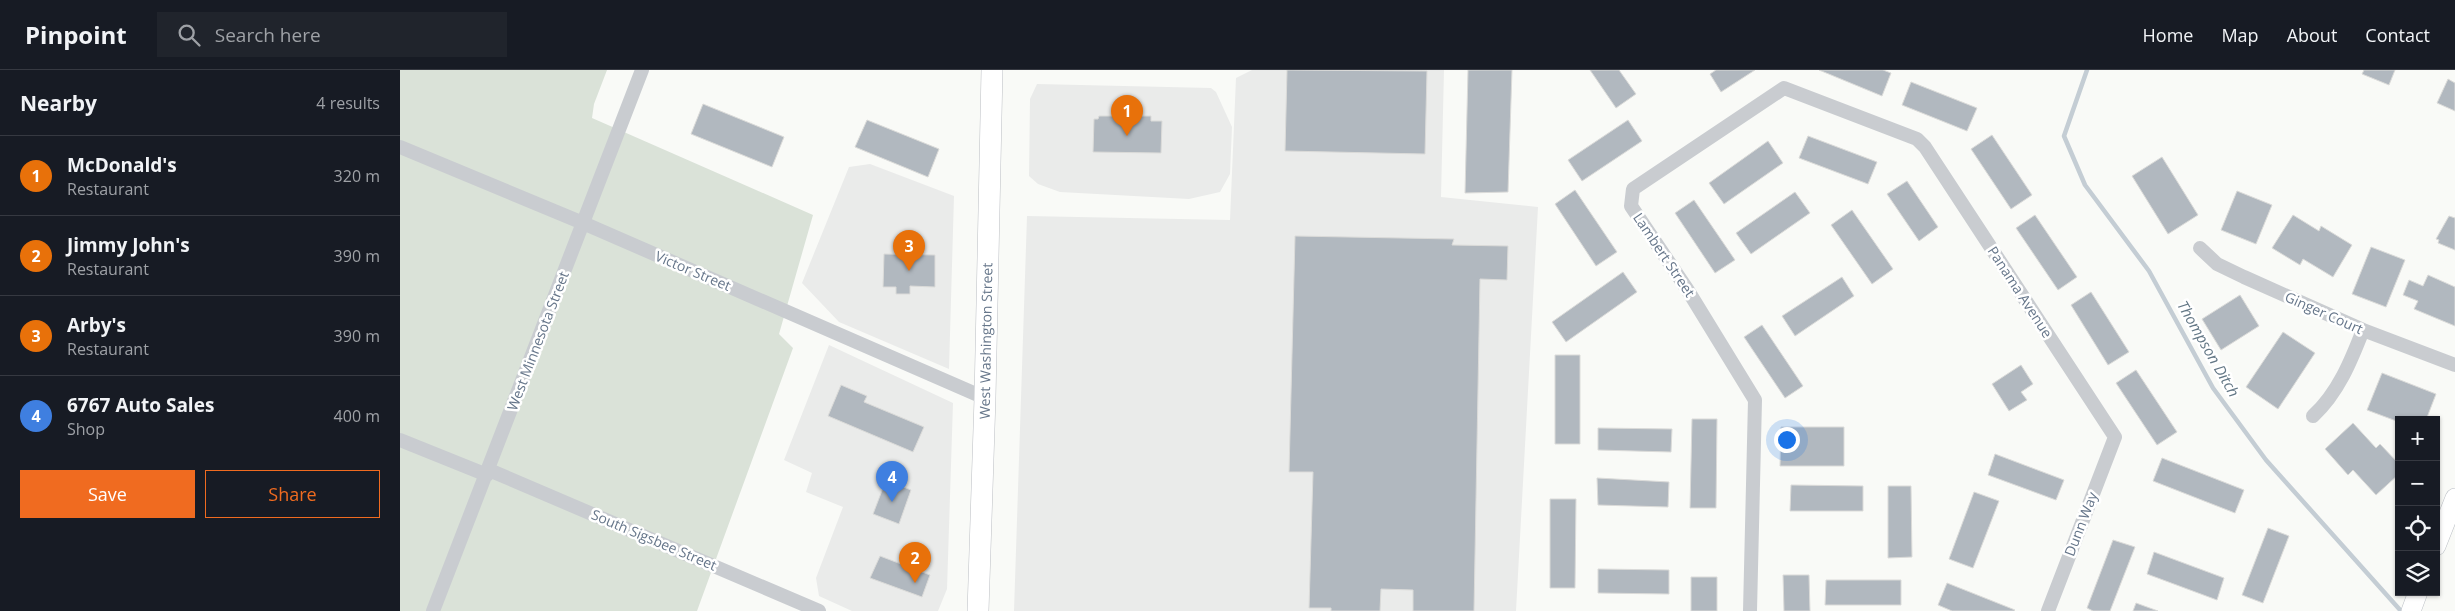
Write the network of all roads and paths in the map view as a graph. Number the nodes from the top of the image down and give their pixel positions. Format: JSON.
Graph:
{"nodes":[{"id":1,"x":642,"y":70,"type":"edge"},
{"id":2,"x":992,"y":70,"type":"edge"},
{"id":3,"x":1925,"y":146,"type":"joint"},
{"id":4,"x":400,"y":147,"type":"edge"},
{"id":5,"x":583,"y":223,"type":"junction"},
{"id":6,"x":2200,"y":248,"type":"dead end"},
{"id":7,"x":2363,"y":330,"type":"junction"},
{"id":8,"x":2455,"y":365,"type":"edge"},
{"id":9,"x":985,"y":398,"type":"junction"},
{"id":10,"x":2313,"y":416,"type":"dead end"},
{"id":11,"x":2115,"y":437,"type":"joint"},
{"id":12,"x":400,"y":440,"type":"edge"},
{"id":13,"x":488,"y":472,"type":"junction"},
{"id":14,"x":2455,"y":498,"type":"edge"},
{"id":15,"x":2440,"y":536,"type":"edge"},
{"id":16,"x":433,"y":611,"type":"edge"},
{"id":17,"x":819,"y":611,"type":"edge"},
{"id":18,"x":978,"y":611,"type":"edge"},
{"id":19,"x":1750,"y":611,"type":"edge"},
{"id":20,"x":2048,"y":611,"type":"edge"}],
"edges":[{"from":1,"to":5,"type":"street","name":"West Minnesota Street"},
{"from":2,"to":9,"type":"main road","name":"West Washington Street"},
{"from":3,"to":11,"type":"street","name":"Panama Avenue"},
{"from":3,"to":19,"type":"street","name":"Lambert Street"},
{"from":4,"to":5,"type":"street","name":"Victor Street"},
{"from":5,"to":9,"type":"street","name":"Victor Street"},
{"from":5,"to":13,"type":"street","name":"West Minnesota Street"},
{"from":6,"to":7,"type":"street","name":"Ginger Court"},
{"from":7,"to":8,"type":"street","name":"Ginger Court"},
{"from":7,"to":10,"type":"street"},
{"from":9,"to":18,"type":"main road","name":"West Washington Street"},
{"from":11,"to":20,"type":"street","name":"Dunn Way"},
{"from":12,"to":13,"type":"street","name":"South Sigsbee Street"},
{"from":13,"to":16,"type":"street","name":"West Minnesota Street"},
{"from":13,"to":17,"type":"street","name":"South Sigsbee Street"},
{"from":14,"to":15,"type":"street"}]}
